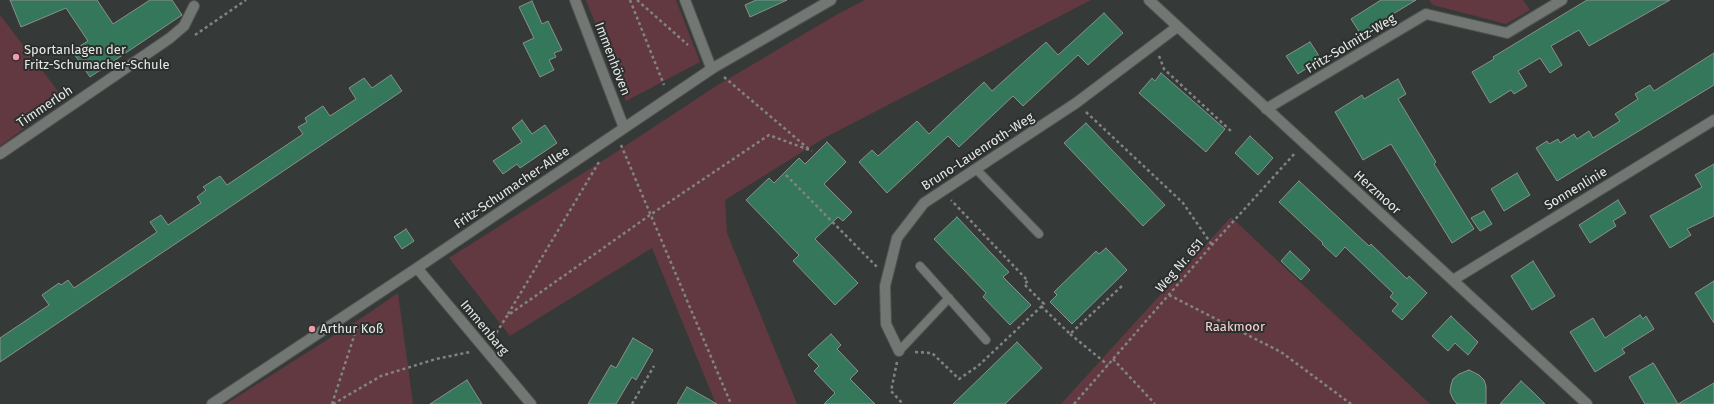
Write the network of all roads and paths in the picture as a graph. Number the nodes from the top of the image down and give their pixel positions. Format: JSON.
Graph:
{"nodes":[{"id":1,"x":575,"y":0,"type":"edge"},
{"id":2,"x":630,"y":0,"type":"edge"},
{"id":3,"x":637,"y":0,"type":"edge"},
{"id":4,"x":685,"y":0,"type":"edge"},
{"id":5,"x":831,"y":0,"type":"edge"},
{"id":6,"x":1149,"y":0,"type":"edge"},
{"id":7,"x":1562,"y":0,"type":"edge"},
{"id":8,"x":194,"y":6,"type":"dead end"},
{"id":9,"x":1177,"y":27,"type":"junction"},
{"id":10,"x":1154,"y":44,"type":"junction"},
{"id":11,"x":693,"y":50,"type":"dead end"},
{"id":12,"x":713,"y":68,"type":"junction"},
{"id":13,"x":670,"y":98,"type":"junction"},
{"id":14,"x":1076,"y":103,"type":"junction"},
{"id":15,"x":1266,"y":109,"type":"junction"},
{"id":16,"x":1714,"y":120,"type":"edge"},
{"id":17,"x":624,"y":128,"type":"junction"},
{"id":18,"x":1232,"y":132,"type":"dead end"},
{"id":19,"x":616,"y":134,"type":"junction"},
{"id":20,"x":1303,"y":143,"type":"junction"},
{"id":21,"x":0,"y":154,"type":"edge"},
{"id":22,"x":600,"y":161,"type":"dead end"},
{"id":23,"x":976,"y":168,"type":"junction"},
{"id":24,"x":786,"y":175,"type":"dead end"},
{"id":25,"x":942,"y":191,"type":"junction"},
{"id":26,"x":650,"y":214,"type":"junction"},
{"id":27,"x":1039,"y":234,"type":"dead end"},
{"id":28,"x":1212,"y":244,"type":"junction"},
{"id":29,"x":920,"y":266,"type":"dead end"},
{"id":30,"x":417,"y":268,"type":"junction"},
{"id":31,"x":887,"y":278,"type":"junction"},
{"id":32,"x":1452,"y":280,"type":"junction"},
{"id":33,"x":1123,"y":285,"type":"dead end"},
{"id":34,"x":1169,"y":295,"type":"junction"},
{"id":35,"x":949,"y":298,"type":"junction"},
{"id":36,"x":365,"y":302,"type":"junction"},
{"id":37,"x":1042,"y":306,"type":"junction"},
{"id":38,"x":507,"y":316,"type":"junction"},
{"id":39,"x":1070,"y":334,"type":"junction"},
{"id":40,"x":986,"y":340,"type":"dead end"},
{"id":41,"x":485,"y":349,"type":"junction"},
{"id":42,"x":899,"y":351,"type":"junction"},
{"id":43,"x":1113,"y":360,"type":"junction"},
{"id":44,"x":1108,"y":365,"type":"junction"},
{"id":45,"x":654,"y":366,"type":"dead end"},
{"id":46,"x":212,"y":404,"type":"edge"},
{"id":47,"x":332,"y":404,"type":"edge"},
{"id":48,"x":531,"y":404,"type":"edge"},
{"id":49,"x":632,"y":404,"type":"edge"},
{"id":50,"x":731,"y":404,"type":"edge"},
{"id":51,"x":903,"y":404,"type":"edge"},
{"id":52,"x":1074,"y":404,"type":"edge"},
{"id":53,"x":1155,"y":404,"type":"edge"},
{"id":54,"x":1351,"y":404,"type":"edge"},
{"id":55,"x":1587,"y":404,"type":"edge"}],
"edges":[{"from":1,"to":17,"type":"street","name":"Immenhöven"},
{"from":2,"to":13,"type":"path"},
{"from":3,"to":11,"type":"path"},
{"from":4,"to":12,"type":"street"},
{"from":5,"to":12,"type":"street","name":"Fritz-Schumacher-Allee"},
{"from":6,"to":9,"type":"street","name":"Herzmoor"},
{"from":7,"to":15,"type":"street","name":"Fritz-Solmitz-Weg"},
{"from":8,"to":21,"type":"street","name":"Timmerloh"},
{"from":9,"to":10,"type":"street","name":"Bruno-Lauenroth-Weg"},
{"from":9,"to":15,"type":"street","name":"Herzmoor"},
{"from":10,"to":14,"type":"street","name":"Bruno-Lauenroth-Weg"},
{"from":10,"to":18,"type":"path"},
{"from":12,"to":13,"type":"street","name":"Fritz-Schumacher-Allee"},
{"from":12,"to":26,"type":"path"},
{"from":13,"to":17,"type":"street","name":"Fritz-Schumacher-Allee"},
{"from":14,"to":23,"type":"street","name":"Bruno-Lauenroth-Weg"},
{"from":14,"to":28,"type":"path"},
{"from":15,"to":20,"type":"street","name":"Herzmoor"},
{"from":16,"to":32,"type":"street","name":"Sonnenlinie"},
{"from":17,"to":19,"type":"street","name":"Fritz-Schumacher-Allee"},
{"from":19,"to":26,"type":"path"},
{"from":19,"to":30,"type":"street","name":"Fritz-Schumacher-Allee"},
{"from":20,"to":28,"type":"path","name":"Weg Nr. 651"},
{"from":20,"to":32,"type":"street","name":"Herzmoor"},
{"from":22,"to":38,"type":"path"},
{"from":23,"to":25,"type":"street","name":"Bruno-Lauenroth-Weg"},
{"from":23,"to":27,"type":"lane"},
{"from":24,"to":31,"type":"path"},
{"from":25,"to":31,"type":"street","name":"Bruno-Lauenroth-Weg"},
{"from":25,"to":37,"type":"path"},
{"from":26,"to":38,"type":"path"},
{"from":26,"to":50,"type":"path"},
{"from":28,"to":34,"type":"path","name":"Weg Nr. 651"},
{"from":29,"to":35,"type":"lane"},
{"from":30,"to":36,"type":"street","name":"Fritz-Schumacher-Allee"},
{"from":30,"to":41,"type":"street","name":"Immenbarg"},
{"from":31,"to":42,"type":"street","name":"Bruno-Lauenroth-Weg"},
{"from":32,"to":55,"type":"street","name":"Herzmoor"},
{"from":33,"to":39,"type":"path"},
{"from":34,"to":43,"type":"path","name":"Weg Nr. 651"},
{"from":34,"to":54,"type":"path"},
{"from":35,"to":40,"type":"lane"},
{"from":35,"to":42,"type":"lane"},
{"from":36,"to":46,"type":"street","name":"Fritz-Schumacher-Allee"},
{"from":36,"to":47,"type":"path"},
{"from":37,"to":39,"type":"path"},
{"from":37,"to":42,"type":"path"},
{"from":38,"to":41,"type":"path"},
{"from":39,"to":44,"type":"path"},
{"from":41,"to":47,"type":"path"},
{"from":41,"to":48,"type":"street","name":"Immenbarg"},
{"from":42,"to":51,"type":"path"},
{"from":43,"to":44,"type":"path","name":"Weg Nr. 651"},
{"from":43,"to":53,"type":"path"},
{"from":44,"to":52,"type":"path","name":"Weg Nr. 651"},
{"from":45,"to":49,"type":"path"}]}
